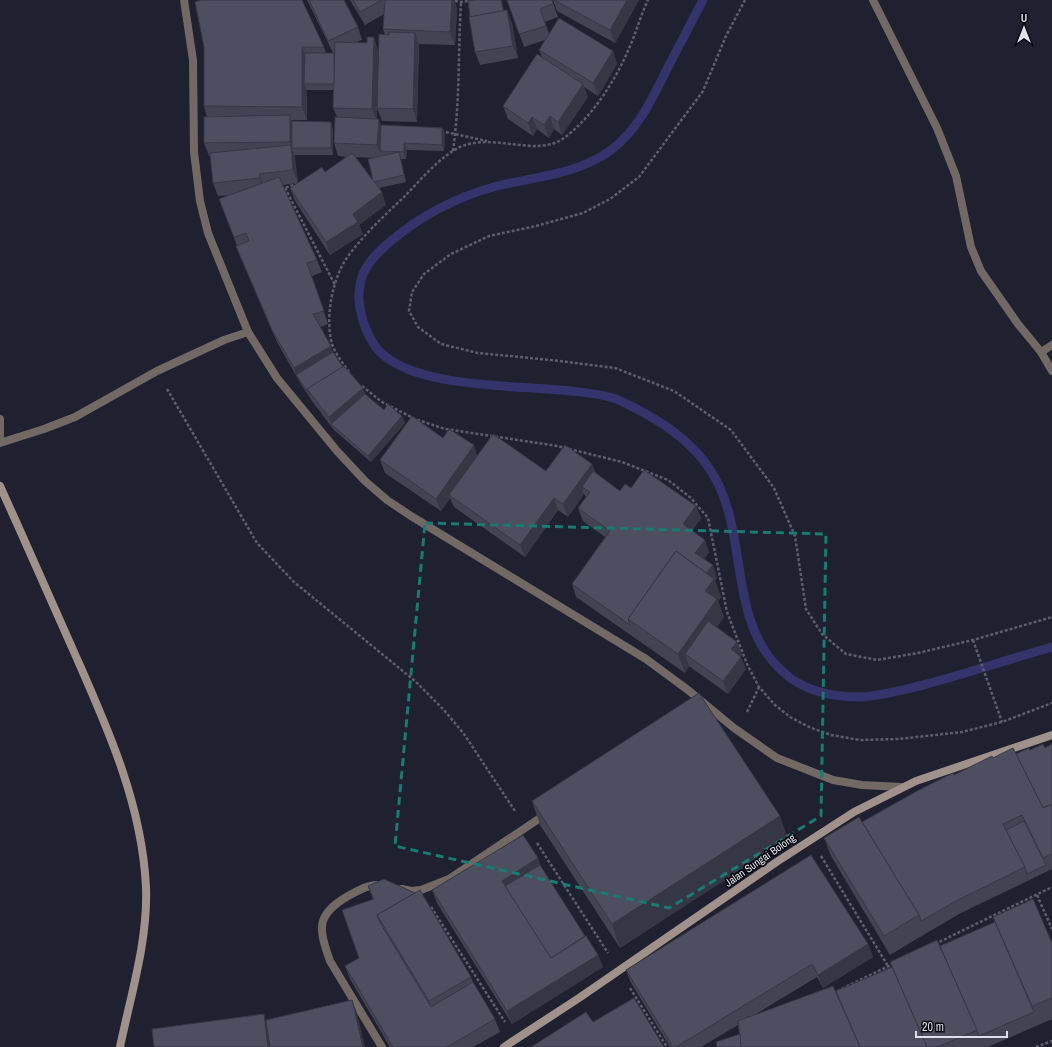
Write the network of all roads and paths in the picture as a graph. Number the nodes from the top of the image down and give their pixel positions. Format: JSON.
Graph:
{"nodes":[{"id":1,"x":184,"y":0,"type":"edge"},
{"id":2,"x":450,"y":0,"type":"edge"},
{"id":3,"x":476,"y":0,"type":"edge"},
{"id":4,"x":648,"y":0,"type":"edge"},
{"id":5,"x":746,"y":0,"type":"edge"},
{"id":6,"x":873,"y":0,"type":"edge"},
{"id":7,"x":461,"y":2,"type":"junction"},
{"id":8,"x":437,"y":130,"type":"edge"},
{"id":9,"x":456,"y":134,"type":"junction"},
{"id":10,"x":489,"y":142,"type":"junction"},
{"id":11,"x":453,"y":152,"type":"junction"},
{"id":12,"x":302,"y":183,"type":"edge"},
{"id":13,"x":285,"y":188,"type":"junction"},
{"id":14,"x":278,"y":190,"type":"edge"},
{"id":15,"x":335,"y":285,"type":"junction"},
{"id":16,"x":248,"y":332,"type":"junction"},
{"id":17,"x":1052,"y":345,"type":"edge"},
{"id":18,"x":1041,"y":352,"type":"junction"},
{"id":19,"x":157,"y":371,"type":"junction"},
{"id":20,"x":1052,"y":371,"type":"edge"},
{"id":21,"x":350,"y":374,"type":"edge"},
{"id":22,"x":359,"y":383,"type":"edge"},
{"id":23,"x":0,"y":419,"type":"edge"},
{"id":24,"x":415,"y":419,"type":"junction"},
{"id":25,"x":410,"y":425,"type":"edge"},
{"id":26,"x":0,"y":436,"type":"edge"},
{"id":27,"x":0,"y":443,"type":"edge"},
{"id":28,"x":0,"y":486,"type":"edge"},
{"id":29,"x":1052,"y":617,"type":"edge"},
{"id":30,"x":973,"y":640,"type":"junction"},
{"id":31,"x":759,"y":688,"type":"junction"},
{"id":32,"x":1052,"y":703,"type":"edge"},
{"id":33,"x":746,"y":715,"type":"dead end"},
{"id":34,"x":1002,"y":722,"type":"junction"},
{"id":35,"x":1052,"y":735,"type":"edge"},
{"id":36,"x":901,"y":787,"type":"junction"},
{"id":37,"x":552,"y":809,"type":"edge"},
{"id":38,"x":526,"y":827,"type":"junction"},
{"id":39,"x":810,"y":839,"type":"junction"},
{"id":40,"x":382,"y":885,"type":"edge"},
{"id":41,"x":395,"y":887,"type":"edge"},
{"id":42,"x":1052,"y":888,"type":"edge"},
{"id":43,"x":421,"y":890,"type":"junction"},
{"id":44,"x":1037,"y":895,"type":"junction"},
{"id":45,"x":1052,"y":929,"type":"edge"},
{"id":46,"x":930,"y":946,"type":"edge"},
{"id":47,"x":895,"y":963,"type":"edge"},
{"id":48,"x":888,"y":966,"type":"junction"},
{"id":49,"x":619,"y":971,"type":"junction"},
{"id":50,"x":828,"y":995,"type":"edge"},
{"id":51,"x":516,"y":1040,"type":"junction"},
{"id":52,"x":1052,"y":1041,"type":"edge"},
{"id":53,"x":120,"y":1047,"type":"edge"},
{"id":54,"x":382,"y":1047,"type":"edge"},
{"id":55,"x":504,"y":1047,"type":"edge"},
{"id":56,"x":667,"y":1047,"type":"edge"},
{"id":57,"x":1036,"y":1047,"type":"edge"}],
"edges":[{"from":1,"to":16,"type":"street"},
{"from":2,"to":7,"type":"path"},
{"from":3,"to":7,"type":"path"},
{"from":4,"to":10,"type":"path"},
{"from":5,"to":30,"type":"path"},
{"from":6,"to":18,"type":"street"},
{"from":7,"to":9,"type":"path"},
{"from":8,"to":9,"type":"path"},
{"from":9,"to":10,"type":"path"},
{"from":9,"to":11,"type":"path"},
{"from":10,"to":11,"type":"path"},
{"from":11,"to":15,"type":"path"},
{"from":12,"to":13,"type":"path"},
{"from":13,"to":14,"type":"path"},
{"from":13,"to":15,"type":"path"},
{"from":15,"to":21,"type":"path"},
{"from":16,"to":19,"type":"street"},
{"from":16,"to":36,"type":"street"},
{"from":17,"to":18,"type":"street"},
{"from":18,"to":20,"type":"street"},
{"from":19,"to":27,"type":"street"},
{"from":19,"to":38,"type":"path"},
{"from":22,"to":24,"type":"path"},
{"from":23,"to":26,"type":"street"},
{"from":24,"to":25,"type":"path"},
{"from":24,"to":31,"type":"path"},
{"from":28,"to":53,"type":"street"},
{"from":29,"to":30,"type":"path"},
{"from":30,"to":34,"type":"path"},
{"from":31,"to":33,"type":"path"},
{"from":31,"to":34,"type":"path"},
{"from":32,"to":34,"type":"path"},
{"from":35,"to":36,"type":"street","name":"Jalan Sungai Bolong"},
{"from":36,"to":39,"type":"street","name":"Jalan Sungai Bolong"},
{"from":37,"to":38,"type":"street"},
{"from":38,"to":43,"type":"street"},
{"from":38,"to":49,"type":"path"},
{"from":39,"to":48,"type":"path"},
{"from":39,"to":49,"type":"street","name":"Jalan Sungai Bolong"},
{"from":40,"to":54,"type":"street"},
{"from":41,"to":43,"type":"street"},
{"from":42,"to":44,"type":"path"},
{"from":43,"to":51,"type":"path"},
{"from":44,"to":45,"type":"path"},
{"from":44,"to":46,"type":"path"},
{"from":47,"to":48,"type":"path"},
{"from":48,"to":50,"type":"path"},
{"from":49,"to":51,"type":"street","name":"Jalan Sungai Bolong"},
{"from":49,"to":56,"type":"path"},
{"from":51,"to":55,"type":"street","name":"Jalan Sungai Bolong"},
{"from":52,"to":57,"type":"path"}]}
